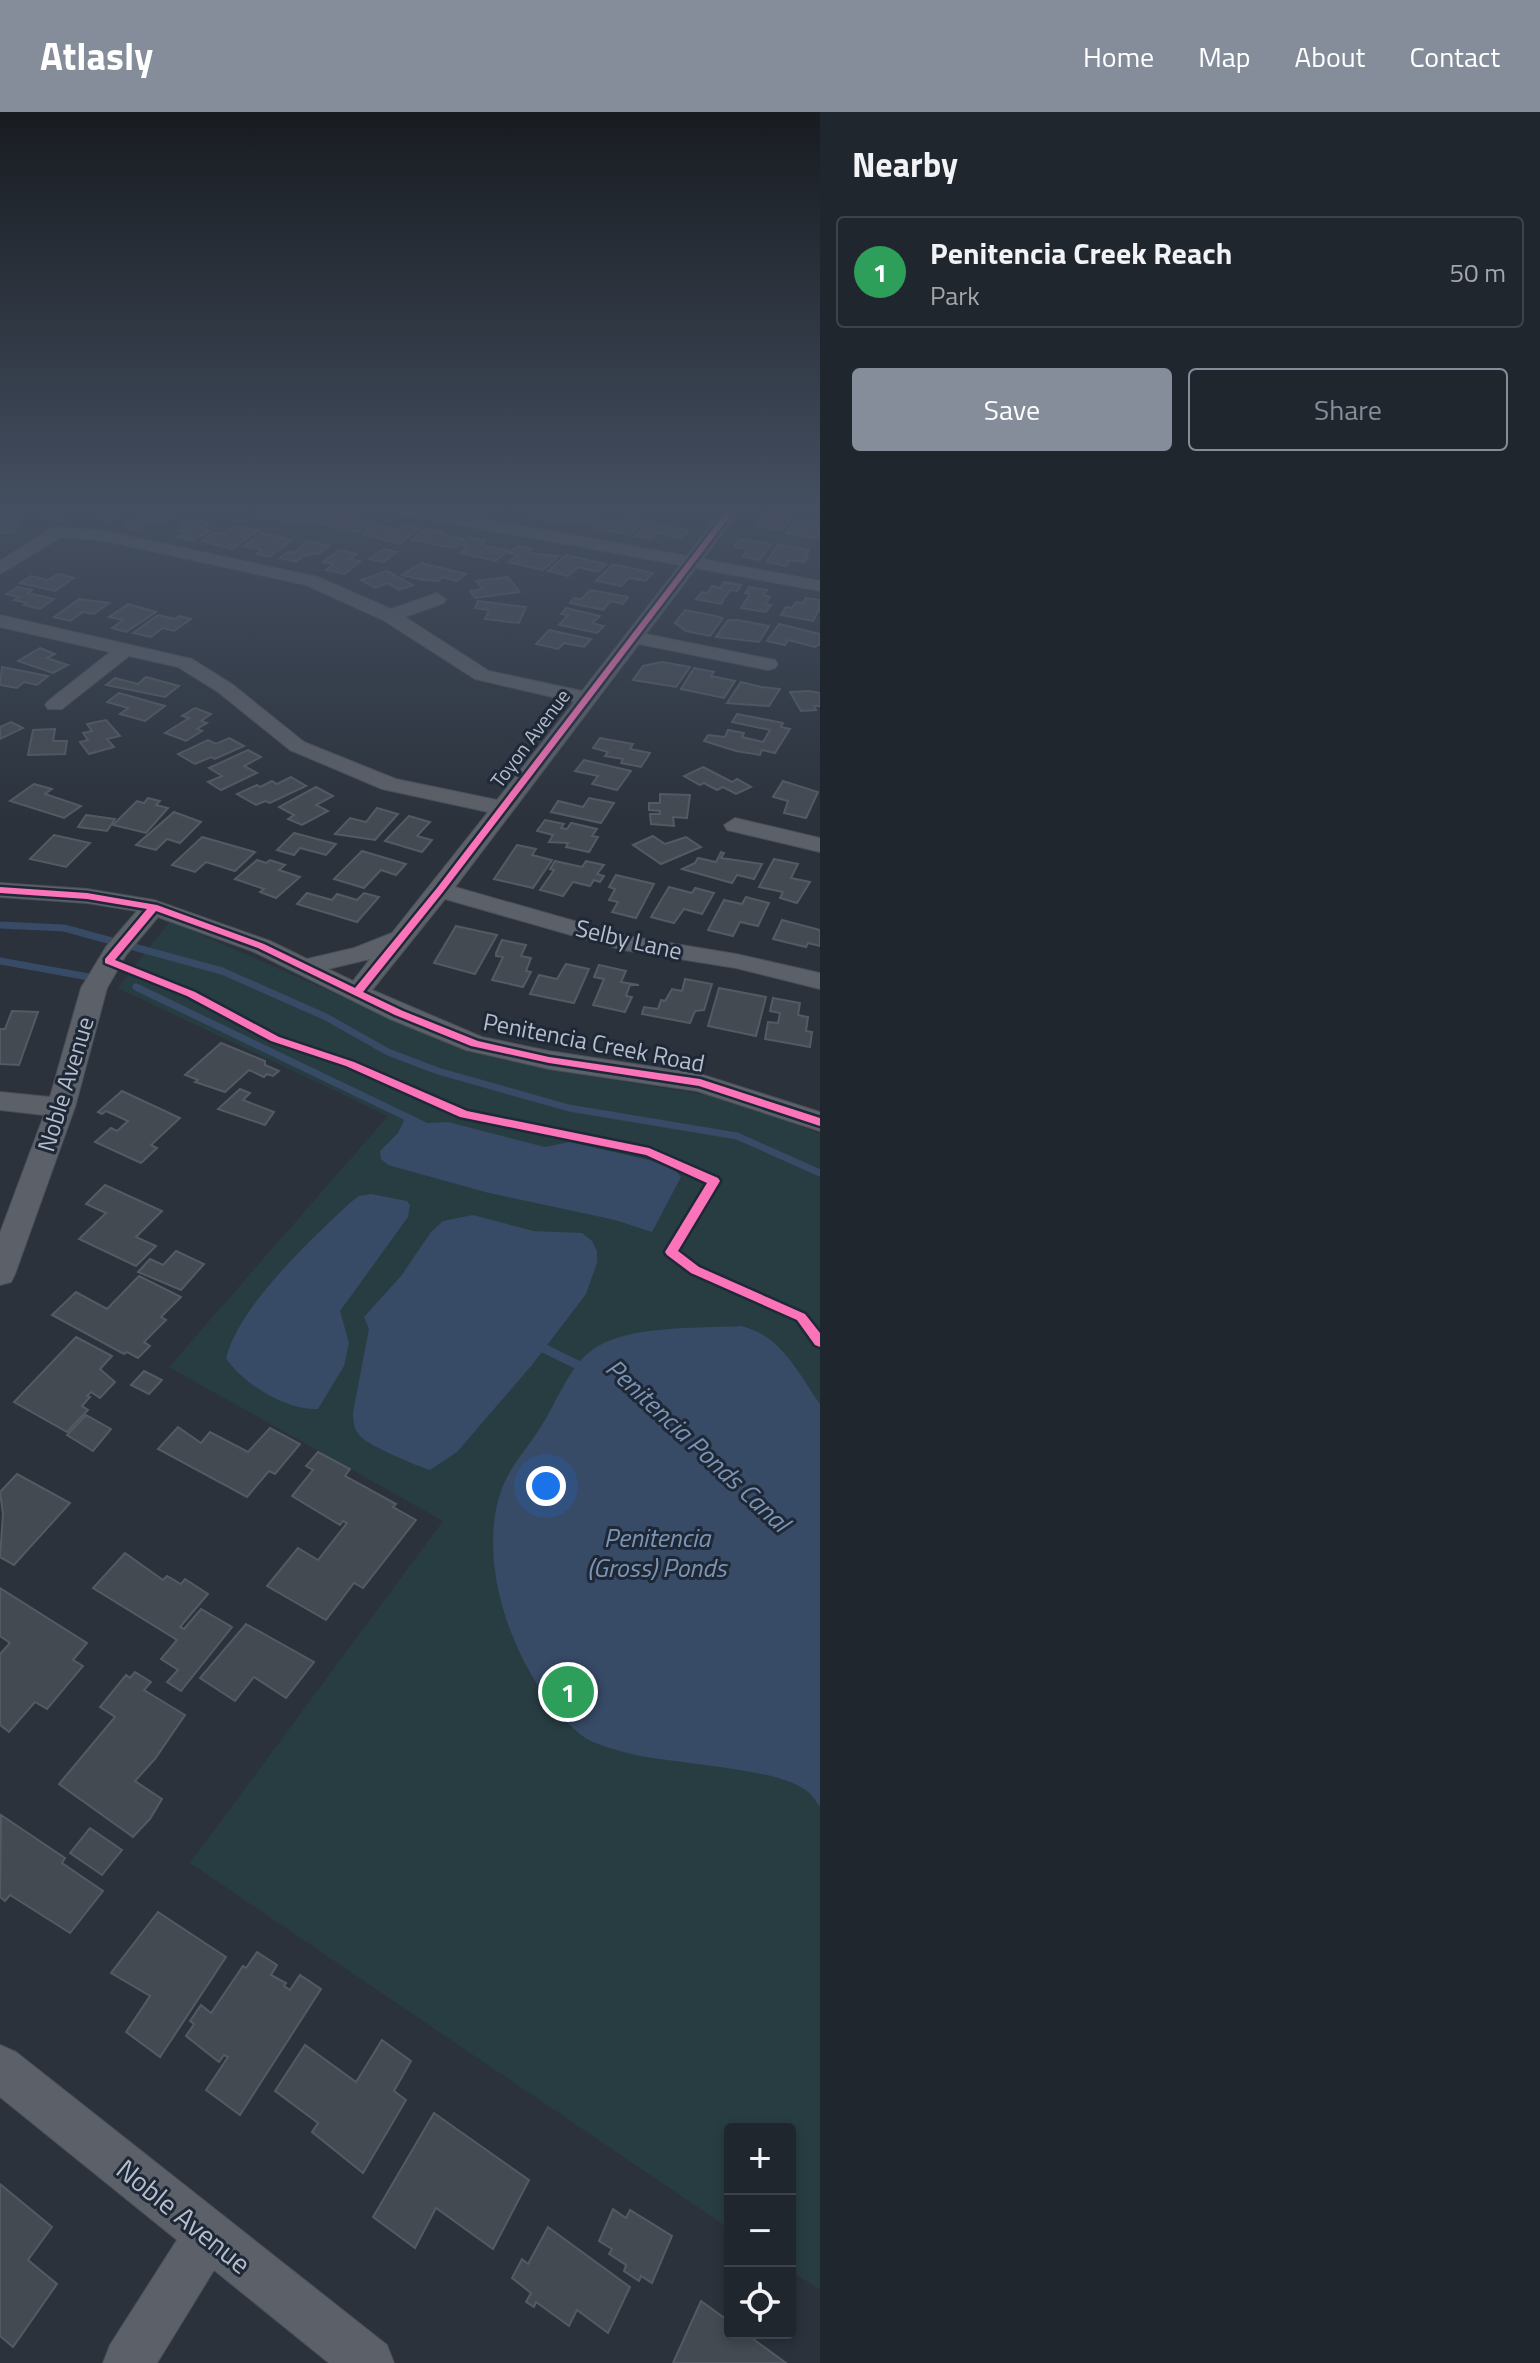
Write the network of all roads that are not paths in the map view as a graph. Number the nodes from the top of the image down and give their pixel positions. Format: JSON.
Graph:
{"nodes":[{"id":1,"x":383,"y":613,"type":"edge"},
{"id":2,"x":398,"y":613,"type":"edge"},
{"id":3,"x":652,"y":613,"type":"edge"},
{"id":4,"x":390,"y":616,"type":"junction"},
{"id":5,"x":0,"y":621,"type":"edge"},
{"id":6,"x":633,"y":637,"type":"junction"},
{"id":7,"x":126,"y":649,"type":"junction"},
{"id":8,"x":768,"y":664,"type":"dead end"},
{"id":9,"x":585,"y":698,"type":"junction"},
{"id":10,"x":55,"y":705,"type":"dead end"},
{"id":11,"x":502,"y":808,"type":"junction"},
{"id":12,"x":735,"y":825,"type":"dead end"},
{"id":13,"x":820,"y":845,"type":"edge"},
{"id":14,"x":0,"y":890,"type":"edge"},
{"id":15,"x":440,"y":890,"type":"junction"},
{"id":16,"x":154,"y":907,"type":"junction"},
{"id":17,"x":404,"y":937,"type":"junction"},
{"id":18,"x":308,"y":966,"type":"junction"},
{"id":19,"x":820,"y":981,"type":"edge"},
{"id":20,"x":358,"y":991,"type":"junction"},
{"id":21,"x":0,"y":1101,"type":"edge"},
{"id":22,"x":61,"y":1107,"type":"junction"},
{"id":23,"x":820,"y":1122,"type":"edge"},
{"id":24,"x":0,"y":1274,"type":"edge"},
{"id":25,"x":0,"y":2068,"type":"edge"},
{"id":26,"x":208,"y":2235,"type":"junction"},
{"id":27,"x":128,"y":2363,"type":"edge"},
{"id":28,"x":369,"y":2363,"type":"edge"}],
"edges":[{"from":1,"to":4,"type":"street"},
{"from":2,"to":4,"type":"street"},
{"from":3,"to":6,"type":"street","name":"Toyon Avenue"},
{"from":4,"to":9,"type":"street"},
{"from":5,"to":7,"type":"street"},
{"from":6,"to":8,"type":"street"},
{"from":6,"to":9,"type":"street","name":"Toyon Avenue"},
{"from":7,"to":10,"type":"street"},
{"from":7,"to":11,"type":"street"},
{"from":9,"to":11,"type":"street","name":"Toyon Avenue"},
{"from":11,"to":15,"type":"street","name":"Toyon Avenue"},
{"from":12,"to":13,"type":"street"},
{"from":14,"to":16,"type":"street","name":"Penitencia Creek Road"},
{"from":15,"to":17,"type":"street","name":"Toyon Avenue"},
{"from":15,"to":19,"type":"street","name":"Selby Lane"},
{"from":16,"to":18,"type":"street","name":"Penitencia Creek Road"},
{"from":16,"to":22,"type":"street","name":"Noble Avenue"},
{"from":17,"to":18,"type":"street"},
{"from":17,"to":20,"type":"street","name":"Toyon Avenue"},
{"from":18,"to":20,"type":"street","name":"Penitencia Creek Road"},
{"from":20,"to":23,"type":"street","name":"Penitencia Creek Road"},
{"from":21,"to":22,"type":"street"},
{"from":22,"to":24,"type":"street","name":"Noble Avenue"},
{"from":25,"to":26,"type":"street","name":"Noble Avenue"},
{"from":26,"to":27,"type":"street"},
{"from":26,"to":28,"type":"street","name":"Noble Avenue"}]}
